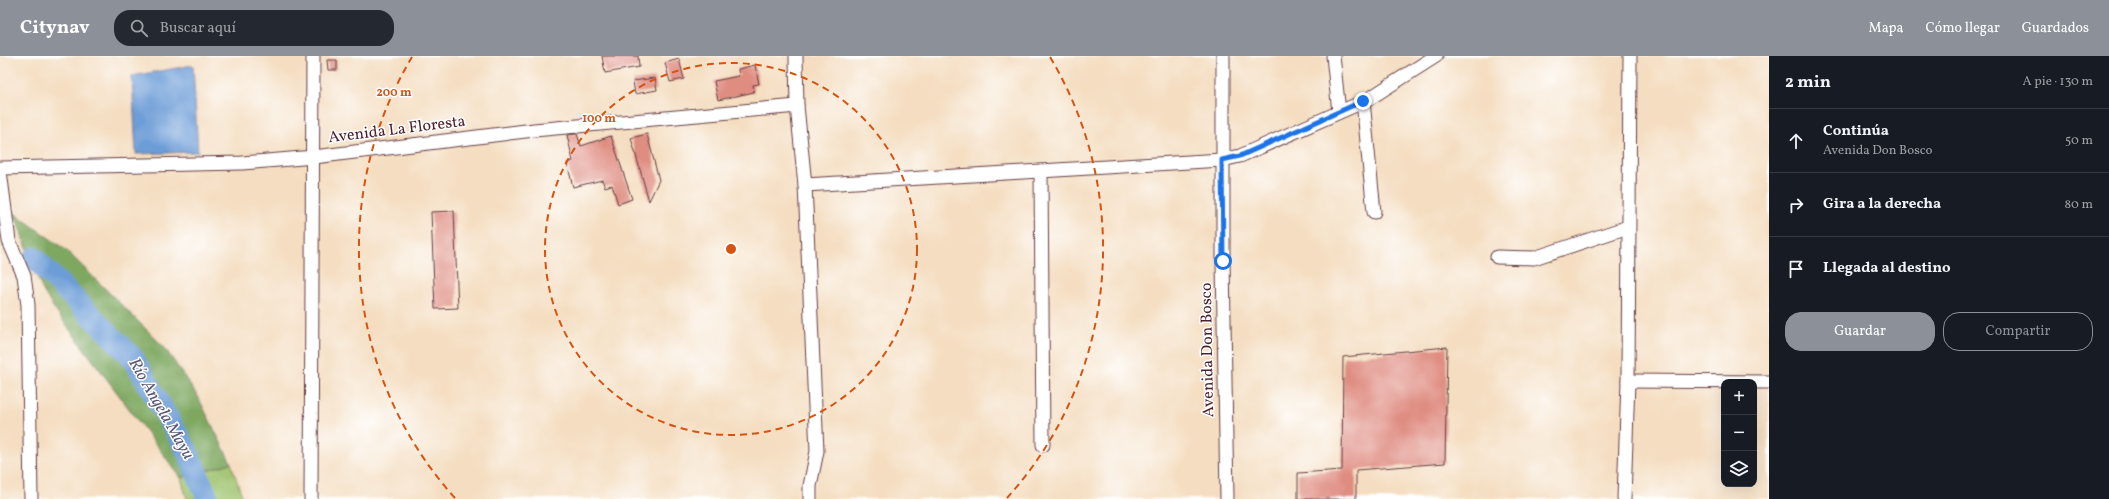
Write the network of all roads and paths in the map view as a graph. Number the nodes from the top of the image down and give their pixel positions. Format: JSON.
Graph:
{"nodes":[{"id":1,"x":313,"y":56,"type":"edge"},
{"id":2,"x":796,"y":56,"type":"edge"},
{"id":3,"x":1223,"y":56,"type":"edge"},
{"id":4,"x":1333,"y":56,"type":"edge"},
{"id":5,"x":1436,"y":56,"type":"edge"},
{"id":6,"x":1630,"y":56,"type":"edge"},
{"id":7,"x":1363,"y":101,"type":"junction"},
{"id":8,"x":797,"y":106,"type":"junction"},
{"id":9,"x":1339,"y":112,"type":"junction"},
{"id":10,"x":314,"y":157,"type":"junction"},
{"id":11,"x":1222,"y":160,"type":"junction"},
{"id":12,"x":0,"y":169,"type":"edge"},
{"id":13,"x":1041,"y":170,"type":"junction"},
{"id":14,"x":805,"y":185,"type":"junction"},
{"id":15,"x":1374,"y":212,"type":"dead end"},
{"id":16,"x":1628,"y":227,"type":"junction"},
{"id":17,"x":1497,"y":257,"type":"dead end"},
{"id":18,"x":1628,"y":381,"type":"junction"},
{"id":19,"x":1769,"y":382,"type":"edge"},
{"id":20,"x":1043,"y":445,"type":"dead end"},
{"id":21,"x":32,"y":499,"type":"edge"},
{"id":22,"x":311,"y":499,"type":"edge"},
{"id":23,"x":810,"y":499,"type":"edge"},
{"id":24,"x":1227,"y":499,"type":"edge"},
{"id":25,"x":1624,"y":499,"type":"edge"}],
"edges":[{"from":1,"to":10,"type":"street"},
{"from":2,"to":8,"type":"street"},
{"from":3,"to":11,"type":"street","name":"Avenida Don Bosco"},
{"from":4,"to":9,"type":"street"},
{"from":5,"to":7,"type":"street"},
{"from":6,"to":16,"type":"street"},
{"from":7,"to":9,"type":"street"},
{"from":7,"to":15,"type":"street"},
{"from":8,"to":10,"type":"street","name":"Avenida La Floresta"},
{"from":8,"to":14,"type":"street"},
{"from":9,"to":11,"type":"street"},
{"from":10,"to":12,"type":"street","name":"Avenida La Floresta"},
{"from":10,"to":22,"type":"street"},
{"from":11,"to":13,"type":"street"},
{"from":11,"to":24,"type":"street","name":"Avenida Don Bosco"},
{"from":12,"to":21,"type":"street"},
{"from":13,"to":14,"type":"street"},
{"from":13,"to":20,"type":"street"},
{"from":14,"to":23,"type":"street"},
{"from":16,"to":17,"type":"street"},
{"from":16,"to":18,"type":"street"},
{"from":18,"to":19,"type":"street"},
{"from":18,"to":25,"type":"street"}]}
